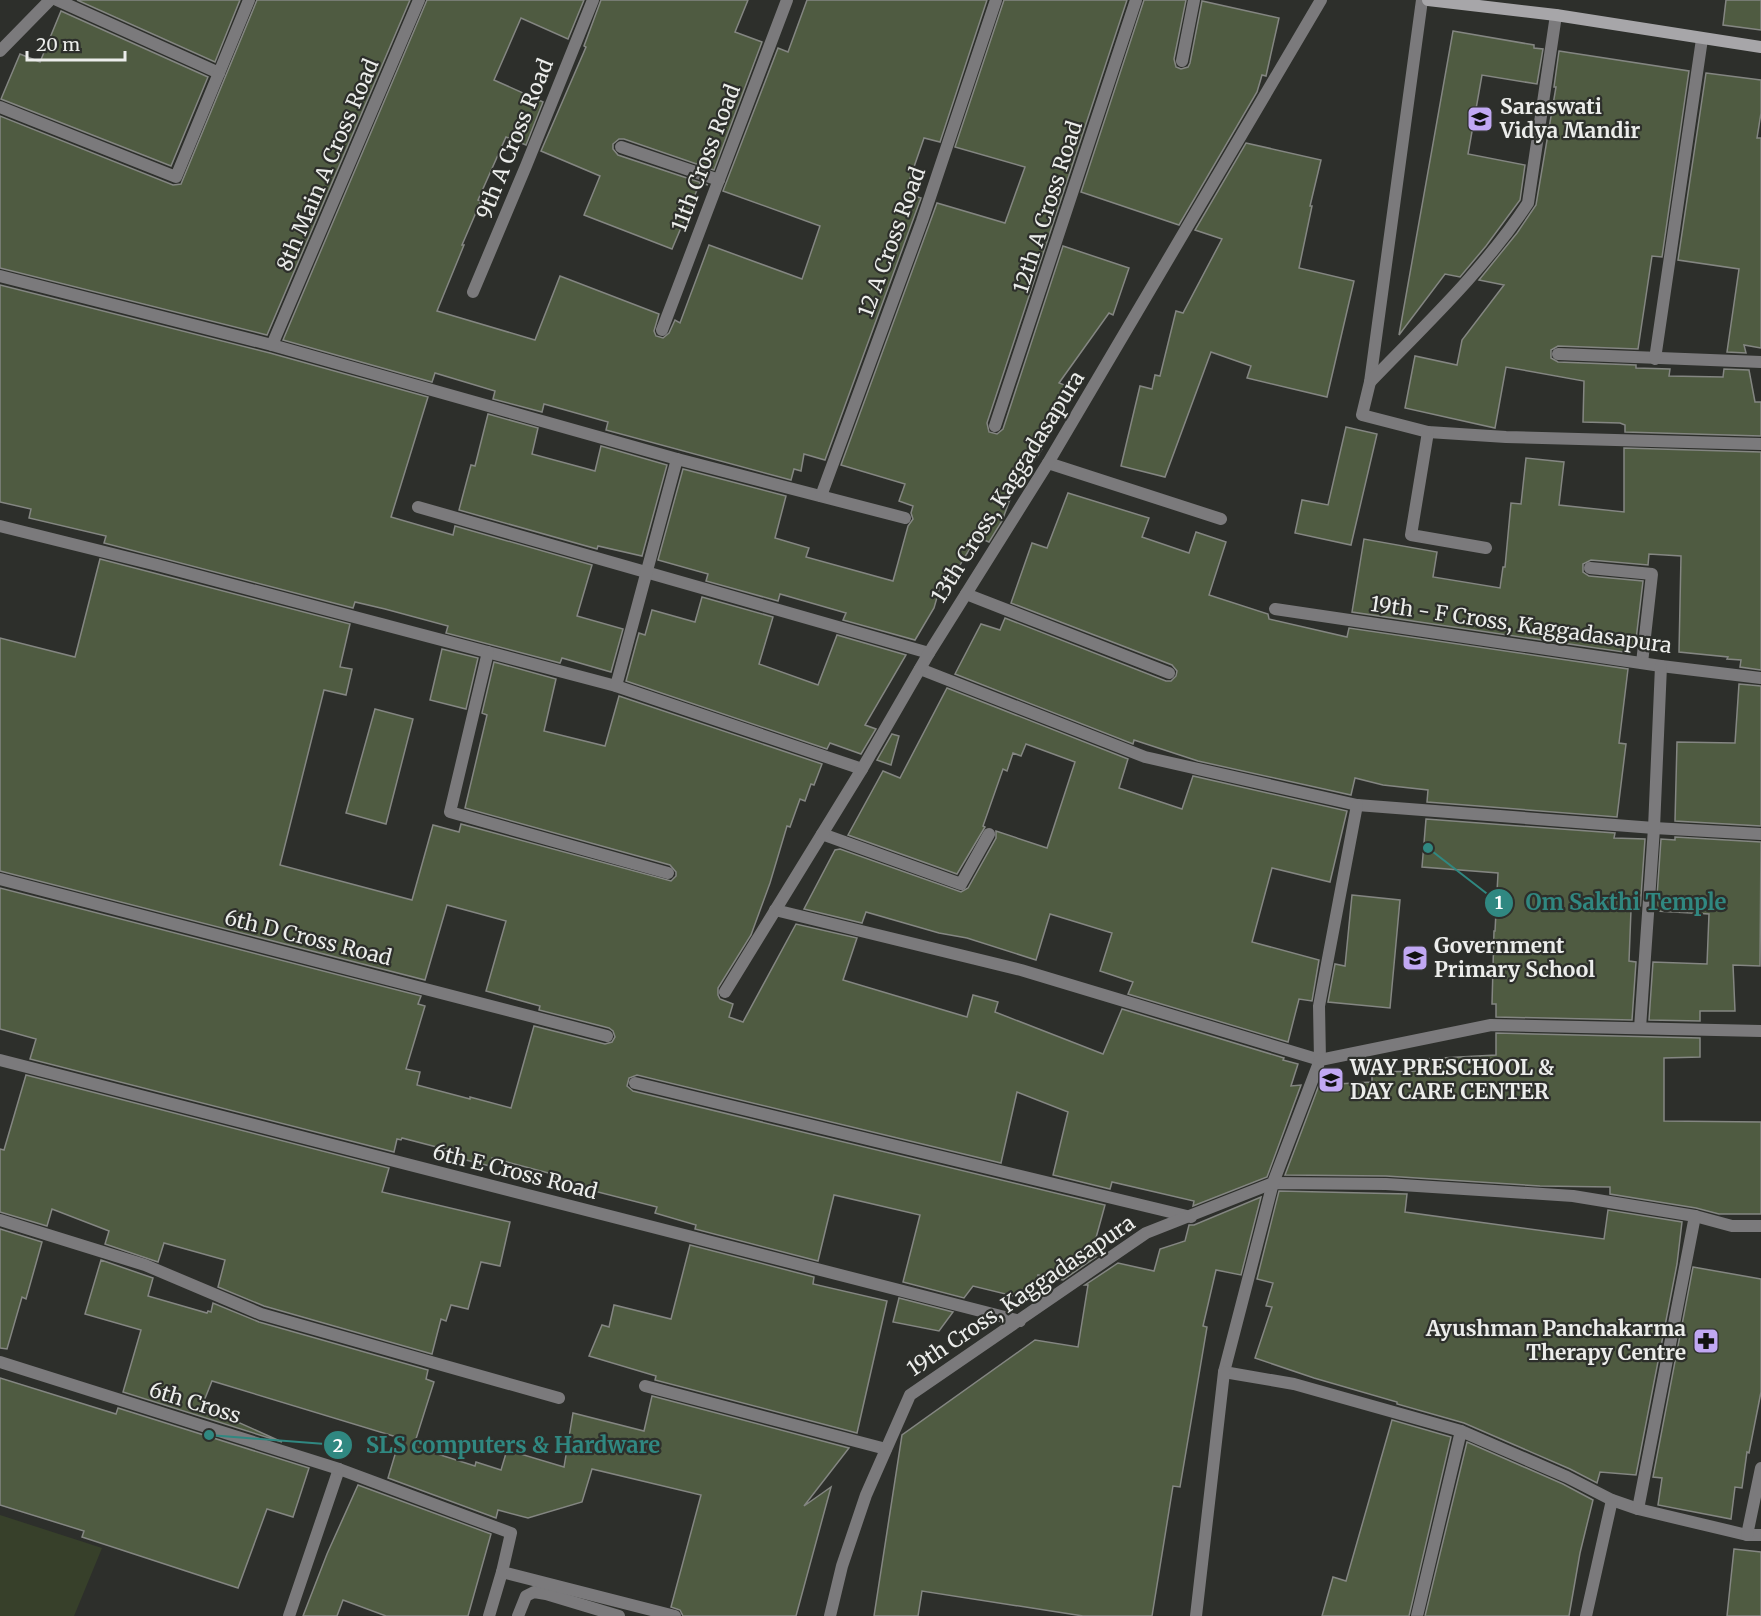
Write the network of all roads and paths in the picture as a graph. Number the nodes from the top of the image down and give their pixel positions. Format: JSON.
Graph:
{"nodes":[{"id":1,"x":50,"y":0,"type":"edge"},
{"id":2,"x":57,"y":0,"type":"edge"},
{"id":3,"x":249,"y":0,"type":"edge"},
{"id":4,"x":419,"y":0,"type":"edge"},
{"id":5,"x":593,"y":0,"type":"edge"},
{"id":6,"x":787,"y":0,"type":"edge"},
{"id":7,"x":996,"y":0,"type":"edge"},
{"id":8,"x":1136,"y":0,"type":"edge"},
{"id":9,"x":1194,"y":0,"type":"edge"},
{"id":10,"x":1320,"y":0,"type":"edge"},
{"id":11,"x":1422,"y":0,"type":"edge"},
{"id":12,"x":1428,"y":0,"type":"edge"},
{"id":13,"x":1556,"y":15,"type":"junction"},
{"id":14,"x":1702,"y":39,"type":"junction"},
{"id":15,"x":1761,"y":47,"type":"edge"},
{"id":16,"x":0,"y":51,"type":"edge"},
{"id":17,"x":1182,"y":61,"type":"dead end"},
{"id":18,"x":219,"y":73,"type":"junction"},
{"id":19,"x":0,"y":106,"type":"edge"},
{"id":20,"x":621,"y":147,"type":"dead end"},
{"id":21,"x":719,"y":180,"type":"junction"},
{"id":22,"x":0,"y":276,"type":"edge"},
{"id":23,"x":472,"y":292,"type":"dead end"},
{"id":24,"x":662,"y":330,"type":"dead end"},
{"id":25,"x":272,"y":345,"type":"junction"},
{"id":26,"x":1558,"y":354,"type":"dead end"},
{"id":27,"x":1655,"y":359,"type":"junction"},
{"id":28,"x":1761,"y":362,"type":"edge"},
{"id":29,"x":1370,"y":382,"type":"junction"},
{"id":30,"x":995,"y":426,"type":"dead end"},
{"id":31,"x":1428,"y":432,"type":"junction"},
{"id":32,"x":1761,"y":444,"type":"edge"},
{"id":33,"x":677,"y":459,"type":"junction"},
{"id":34,"x":1048,"y":464,"type":"junction"},
{"id":35,"x":821,"y":496,"type":"junction"},
{"id":36,"x":418,"y":507,"type":"dead end"},
{"id":37,"x":905,"y":518,"type":"dead end"},
{"id":38,"x":1221,"y":519,"type":"dead end"},
{"id":39,"x":0,"y":526,"type":"edge"},
{"id":40,"x":1486,"y":548,"type":"dead end"},
{"id":41,"x":1590,"y":568,"type":"dead end"},
{"id":42,"x":647,"y":573,"type":"junction"},
{"id":43,"x":966,"y":594,"type":"junction"},
{"id":44,"x":1275,"y":609,"type":"dead end"},
{"id":45,"x":488,"y":652,"type":"junction"},
{"id":46,"x":929,"y":653,"type":"junction"},
{"id":47,"x":1642,"y":663,"type":"junction"},
{"id":48,"x":1661,"y":666,"type":"junction"},
{"id":49,"x":920,"y":669,"type":"junction"},
{"id":50,"x":1169,"y":673,"type":"dead end"},
{"id":51,"x":1761,"y":678,"type":"edge"},
{"id":52,"x":616,"y":686,"type":"junction"},
{"id":53,"x":862,"y":769,"type":"junction"},
{"id":54,"x":1357,"y":805,"type":"junction"},
{"id":55,"x":1654,"y":828,"type":"junction"},
{"id":56,"x":822,"y":834,"type":"junction"},
{"id":57,"x":989,"y":834,"type":"dead end"},
{"id":58,"x":1761,"y":834,"type":"edge"},
{"id":59,"x":668,"y":873,"type":"dead end"},
{"id":60,"x":0,"y":879,"type":"edge"},
{"id":61,"x":775,"y":910,"type":"junction"},
{"id":62,"x":725,"y":992,"type":"dead end"},
{"id":63,"x":1640,"y":1028,"type":"junction"},
{"id":64,"x":1761,"y":1031,"type":"edge"},
{"id":65,"x":607,"y":1036,"type":"dead end"},
{"id":66,"x":0,"y":1060,"type":"edge"},
{"id":67,"x":1320,"y":1060,"type":"junction"},
{"id":68,"x":635,"y":1083,"type":"dead end"},
{"id":69,"x":1273,"y":1183,"type":"junction"},
{"id":70,"x":1695,"y":1216,"type":"junction"},
{"id":71,"x":1191,"y":1217,"type":"junction"},
{"id":72,"x":0,"y":1220,"type":"edge"},
{"id":73,"x":1761,"y":1226,"type":"edge"},
{"id":74,"x":1020,"y":1321,"type":"junction"},
{"id":75,"x":0,"y":1362,"type":"edge"},
{"id":76,"x":1224,"y":1372,"type":"junction"},
{"id":77,"x":645,"y":1386,"type":"dead end"},
{"id":78,"x":559,"y":1398,"type":"dead end"},
{"id":79,"x":1461,"y":1431,"type":"junction"},
{"id":80,"x":886,"y":1449,"type":"junction"},
{"id":81,"x":1761,"y":1468,"type":"edge"},
{"id":82,"x":339,"y":1469,"type":"junction"},
{"id":83,"x":1612,"y":1500,"type":"junction"},
{"id":84,"x":1638,"y":1509,"type":"junction"},
{"id":85,"x":1747,"y":1535,"type":"junction"},
{"id":86,"x":1761,"y":1535,"type":"edge"},
{"id":87,"x":502,"y":1572,"type":"junction"},
{"id":88,"x":671,"y":1615,"type":"edge"},
{"id":89,"x":289,"y":1616,"type":"edge"},
{"id":90,"x":489,"y":1616,"type":"edge"},
{"id":91,"x":518,"y":1616,"type":"edge"},
{"id":92,"x":619,"y":1616,"type":"edge"},
{"id":93,"x":830,"y":1616,"type":"edge"},
{"id":94,"x":1196,"y":1616,"type":"edge"},
{"id":95,"x":1417,"y":1616,"type":"edge"},
{"id":96,"x":1586,"y":1616,"type":"edge"}],
"edges":[{"from":1,"to":16,"type":"street"},
{"from":2,"to":18,"type":"street"},
{"from":3,"to":18,"type":"street"},
{"from":4,"to":25,"type":"street","name":"8th Main A Cross Road"},
{"from":5,"to":23,"type":"street","name":"9th A Cross Road"},
{"from":6,"to":21,"type":"street","name":"11th Cross Road"},
{"from":7,"to":35,"type":"street","name":"12 A Cross Road"},
{"from":8,"to":30,"type":"street","name":"12th A Cross Road"},
{"from":9,"to":17,"type":"street"},
{"from":10,"to":34,"type":"street","name":"13th Cross, Kaggadasapura"},
{"from":11,"to":29,"type":"street"},
{"from":12,"to":13,"type":"main road"},
{"from":13,"to":14,"type":"main road"},
{"from":13,"to":29,"type":"street"},
{"from":14,"to":15,"type":"main road"},
{"from":14,"to":27,"type":"street"},
{"from":18,"to":19,"type":"street"},
{"from":20,"to":21,"type":"street"},
{"from":21,"to":24,"type":"street","name":"11th Cross Road"},
{"from":22,"to":25,"type":"street"},
{"from":25,"to":33,"type":"street"},
{"from":26,"to":27,"type":"street"},
{"from":27,"to":28,"type":"street"},
{"from":29,"to":31,"type":"street"},
{"from":31,"to":32,"type":"street"},
{"from":31,"to":40,"type":"street"},
{"from":33,"to":35,"type":"street"},
{"from":33,"to":42,"type":"street"},
{"from":34,"to":38,"type":"street"},
{"from":34,"to":43,"type":"street","name":"13th Cross, Kaggadasapura"},
{"from":35,"to":37,"type":"street"},
{"from":36,"to":42,"type":"street"},
{"from":39,"to":45,"type":"street"},
{"from":41,"to":47,"type":"street"},
{"from":42,"to":46,"type":"street"},
{"from":42,"to":52,"type":"street"},
{"from":43,"to":46,"type":"street","name":"13th Cross, Kaggadasapura"},
{"from":43,"to":50,"type":"street"},
{"from":44,"to":47,"type":"street","name":"19th - F Cross, Kaggadasapura"},
{"from":45,"to":52,"type":"street"},
{"from":45,"to":59,"type":"street"},
{"from":46,"to":49,"type":"street","name":"13th Cross, Kaggadasapura"},
{"from":47,"to":48,"type":"street","name":"19th - F Cross, Kaggadasapura"},
{"from":48,"to":51,"type":"street","name":"19th - F Cross, Kaggadasapura"},
{"from":48,"to":55,"type":"street"},
{"from":49,"to":53,"type":"street","name":"13th Cross, Kaggadasapura"},
{"from":49,"to":54,"type":"street"},
{"from":52,"to":53,"type":"street"},
{"from":53,"to":56,"type":"street","name":"13th Cross, Kaggadasapura"},
{"from":54,"to":55,"type":"street"},
{"from":54,"to":67,"type":"street"},
{"from":55,"to":58,"type":"street"},
{"from":55,"to":63,"type":"street"},
{"from":56,"to":57,"type":"street"},
{"from":56,"to":61,"type":"street","name":"13th Cross, Kaggadasapura"},
{"from":60,"to":65,"type":"street","name":"6th D Cross Road"},
{"from":61,"to":62,"type":"street","name":"13th Cross, Kaggadasapura"},
{"from":61,"to":67,"type":"street"},
{"from":63,"to":64,"type":"street"},
{"from":63,"to":67,"type":"street"},
{"from":66,"to":74,"type":"street","name":"6th E Cross Road"},
{"from":67,"to":69,"type":"street"},
{"from":68,"to":71,"type":"street"},
{"from":69,"to":70,"type":"street"},
{"from":69,"to":71,"type":"street","name":"19th Cross, Kaggadasapura"},
{"from":69,"to":76,"type":"street"},
{"from":70,"to":73,"type":"street"},
{"from":70,"to":84,"type":"street"},
{"from":71,"to":74,"type":"street","name":"19th Cross, Kaggadasapura"},
{"from":72,"to":78,"type":"street"},
{"from":74,"to":80,"type":"street","name":"19th Cross, Kaggadasapura"},
{"from":75,"to":82,"type":"street","name":"6th Cross"},
{"from":76,"to":79,"type":"street"},
{"from":76,"to":94,"type":"street"},
{"from":77,"to":80,"type":"street"},
{"from":79,"to":83,"type":"street"},
{"from":79,"to":95,"type":"street"},
{"from":80,"to":93,"type":"street","name":"19th Cross, Kaggadasapura"},
{"from":81,"to":85,"type":"street"},
{"from":82,"to":87,"type":"street","name":"6th Cross"},
{"from":82,"to":89,"type":"street"},
{"from":83,"to":84,"type":"street"},
{"from":83,"to":96,"type":"street"},
{"from":84,"to":85,"type":"street"},
{"from":85,"to":86,"type":"street"},
{"from":87,"to":88,"type":"street"},
{"from":87,"to":90,"type":"street"},
{"from":91,"to":92,"type":"street"}]}
